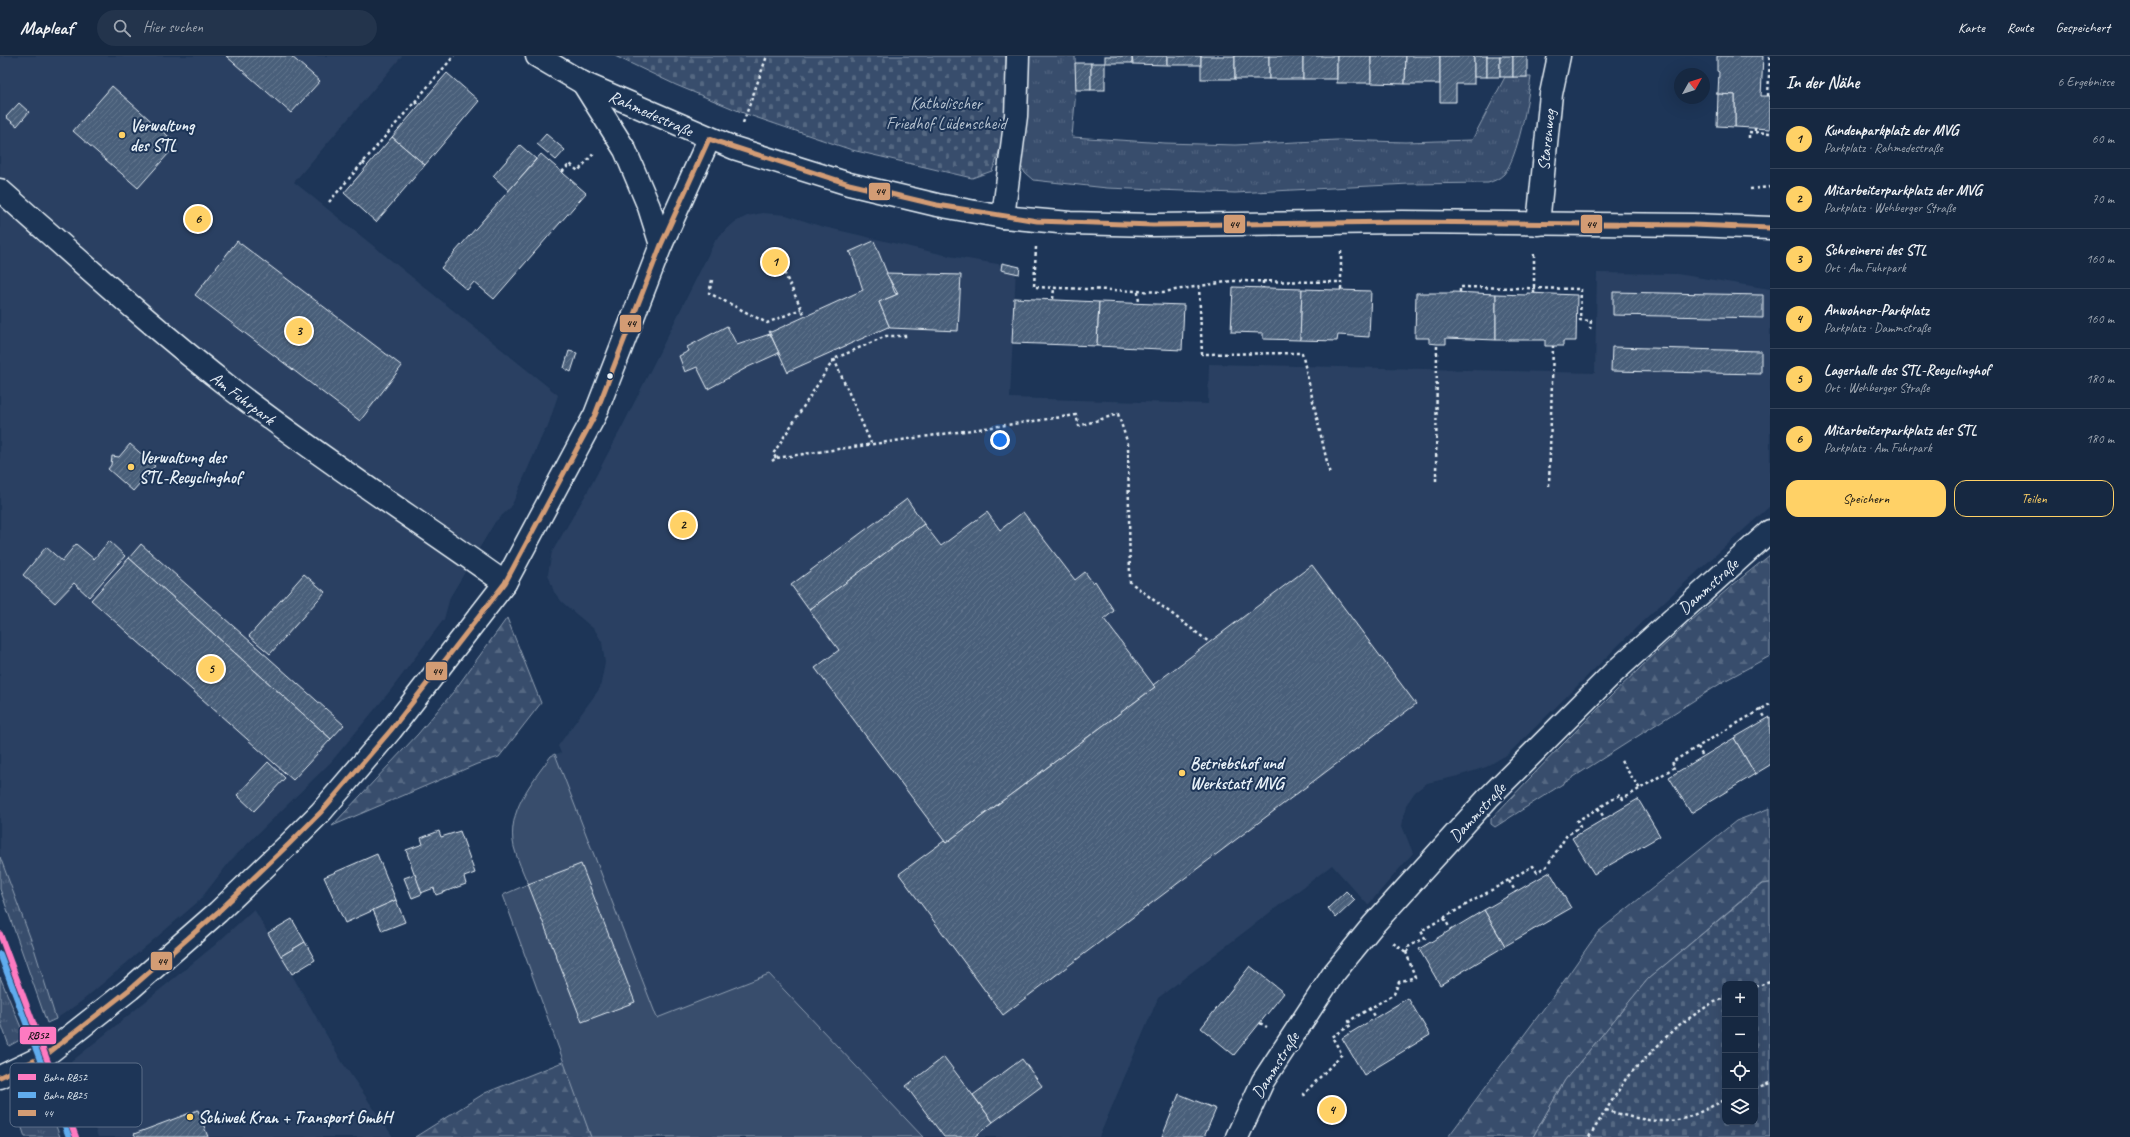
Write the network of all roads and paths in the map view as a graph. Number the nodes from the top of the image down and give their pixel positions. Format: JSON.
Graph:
{"nodes":[{"id":1,"x":454,"y":56,"type":"edge"},
{"id":2,"x":537,"y":56,"type":"edge"},
{"id":3,"x":767,"y":56,"type":"edge"},
{"id":4,"x":1018,"y":56,"type":"edge"},
{"id":5,"x":1559,"y":56,"type":"edge"},
{"id":6,"x":1770,"y":56,"type":"edge"},
{"id":7,"x":1770,"y":67,"type":"edge"},
{"id":8,"x":583,"y":83,"type":"junction"},
{"id":9,"x":1768,"y":96,"type":"dead end"},
{"id":10,"x":415,"y":102,"type":"junction"},
{"id":11,"x":419,"y":106,"type":"dead end"},
{"id":12,"x":746,"y":114,"type":"dead end"},
{"id":13,"x":1755,"y":128,"type":"dead end"},
{"id":14,"x":1755,"y":132,"type":"junction"},
{"id":15,"x":1770,"y":133,"type":"edge"},
{"id":16,"x":1749,"y":138,"type":"dead end"},
{"id":17,"x":709,"y":139,"type":"junction"},
{"id":18,"x":594,"y":154,"type":"dead end"},
{"id":19,"x":363,"y":162,"type":"junction"},
{"id":20,"x":367,"y":166,"type":"dead end"},
{"id":21,"x":562,"y":172,"type":"dead end"},
{"id":22,"x":1770,"y":188,"type":"edge"},
{"id":23,"x":1750,"y":189,"type":"dead end"},
{"id":24,"x":0,"y":190,"type":"edge"},
{"id":25,"x":329,"y":202,"type":"dead end"},
{"id":26,"x":1003,"y":217,"type":"junction"},
{"id":27,"x":1538,"y":224,"type":"junction"},
{"id":28,"x":1770,"y":228,"type":"edge"},
{"id":29,"x":661,"y":245,"type":"junction"},
{"id":30,"x":779,"y":262,"type":"dead end"},
{"id":31,"x":1341,"y":271,"type":"dead end"},
{"id":32,"x":1534,"y":271,"type":"dead end"},
{"id":33,"x":1035,"y":272,"type":"dead end"},
{"id":34,"x":712,"y":280,"type":"dead end"},
{"id":35,"x":1263,"y":281,"type":"junction"},
{"id":36,"x":1341,"y":282,"type":"junction"},
{"id":37,"x":1199,"y":286,"type":"junction"},
{"id":38,"x":1054,"y":288,"type":"junction"},
{"id":39,"x":1263,"y":288,"type":"dead end"},
{"id":40,"x":1534,"y":288,"type":"junction"},
{"id":41,"x":1341,"y":290,"type":"dead end"},
{"id":42,"x":1138,"y":292,"type":"junction"},
{"id":43,"x":1460,"y":292,"type":"dead end"},
{"id":44,"x":1534,"y":293,"type":"dead end"},
{"id":45,"x":1053,"y":300,"type":"dead end"},
{"id":46,"x":1138,"y":303,"type":"dead end"},
{"id":47,"x":801,"y":308,"type":"junction"},
{"id":48,"x":805,"y":316,"type":"dead end"},
{"id":49,"x":1590,"y":329,"type":"dead end"},
{"id":50,"x":908,"y":336,"type":"dead end"},
{"id":51,"x":1437,"y":344,"type":"dead end"},
{"id":52,"x":1553,"y":346,"type":"dead end"},
{"id":53,"x":834,"y":359,"type":"junction"},
{"id":54,"x":872,"y":443,"type":"junction"},
{"id":55,"x":776,"y":458,"type":"junction"},
{"id":56,"x":772,"y":462,"type":"dead end"},
{"id":57,"x":1330,"y":475,"type":"dead end"},
{"id":58,"x":1436,"y":481,"type":"dead end"},
{"id":59,"x":1549,"y":486,"type":"dead end"},
{"id":60,"x":1770,"y":531,"type":"edge"},
{"id":61,"x":505,"y":583,"type":"junction"},
{"id":62,"x":1208,"y":642,"type":"dead end"},
{"id":63,"x":1770,"y":704,"type":"edge"},
{"id":64,"x":1760,"y":709,"type":"junction"},
{"id":65,"x":1766,"y":719,"type":"dead end"},
{"id":66,"x":1698,"y":747,"type":"junction"},
{"id":67,"x":1702,"y":757,"type":"dead end"},
{"id":68,"x":1622,"y":761,"type":"dead end"},
{"id":69,"x":1640,"y":789,"type":"junction"},
{"id":70,"x":1598,"y":808,"type":"junction"},
{"id":71,"x":1605,"y":819,"type":"dead end"},
{"id":72,"x":1509,"y":881,"type":"junction"},
{"id":73,"x":1516,"y":892,"type":"dead end"},
{"id":74,"x":1444,"y":918,"type":"junction"},
{"id":75,"x":1451,"y":930,"type":"dead end"},
{"id":76,"x":1388,"y":939,"type":"dead end"},
{"id":77,"x":1406,"y":952,"type":"junction"},
{"id":78,"x":1770,"y":982,"type":"edge"},
{"id":79,"x":1758,"y":986,"type":"edge"},
{"id":80,"x":1722,"y":999,"type":"edge"},
{"id":81,"x":1369,"y":1008,"type":"junction"},
{"id":82,"x":1375,"y":1018,"type":"dead end"},
{"id":83,"x":29,"y":1063,"type":"edge"},
{"id":84,"x":10,"y":1072,"type":"edge"},
{"id":85,"x":0,"y":1077,"type":"edge"},
{"id":86,"x":1770,"y":1083,"type":"edge"},
{"id":87,"x":1758,"y":1087,"type":"edge"},
{"id":88,"x":1305,"y":1096,"type":"dead end"},
{"id":89,"x":1722,"y":1101,"type":"edge"},
{"id":90,"x":1606,"y":1110,"type":"junction"},
{"id":91,"x":1237,"y":1137,"type":"edge"},
{"id":92,"x":1589,"y":1137,"type":"edge"}],
"edges":[{"from":1,"to":10,"type":"path"},
{"from":2,"to":8,"type":"street","name":"Rahmedestraße"},
{"from":3,"to":12,"type":"path"},
{"from":4,"to":26,"type":"street"},
{"from":5,"to":27,"type":"street","name":"Starenweg"},
{"from":6,"to":7,"type":"path"},
{"from":7,"to":9,"type":"path"},
{"from":8,"to":17,"type":"street","name":"Rahmedestraße"},
{"from":8,"to":29,"type":"street"},
{"from":10,"to":11,"type":"path"},
{"from":10,"to":19,"type":"path"},
{"from":13,"to":14,"type":"path"},
{"from":14,"to":15,"type":"path"},
{"from":14,"to":16,"type":"path"},
{"from":17,"to":26,"type":"street","name":"Rahmedestraße"},
{"from":17,"to":29,"type":"street"},
{"from":18,"to":21,"type":"path"},
{"from":19,"to":20,"type":"path"},
{"from":19,"to":25,"type":"path"},
{"from":22,"to":23,"type":"path"},
{"from":24,"to":61,"type":"street","name":"Am Fuhrpark"},
{"from":26,"to":27,"type":"street","name":"Rahmedestraße"},
{"from":27,"to":28,"type":"street","name":"Rahmedestraße"},
{"from":29,"to":61,"type":"street"},
{"from":30,"to":47,"type":"path"},
{"from":31,"to":36,"type":"path"},
{"from":32,"to":40,"type":"path"},
{"from":33,"to":38,"type":"path"},
{"from":34,"to":47,"type":"path"},
{"from":35,"to":36,"type":"path"},
{"from":35,"to":37,"type":"path"},
{"from":35,"to":39,"type":"path"},
{"from":36,"to":41,"type":"path"},
{"from":37,"to":42,"type":"path"},
{"from":37,"to":57,"type":"path"},
{"from":38,"to":42,"type":"path"},
{"from":38,"to":45,"type":"path"},
{"from":40,"to":43,"type":"path"},
{"from":40,"to":44,"type":"path"},
{"from":40,"to":49,"type":"path"},
{"from":42,"to":46,"type":"path"},
{"from":47,"to":48,"type":"path"},
{"from":50,"to":53,"type":"path"},
{"from":51,"to":58,"type":"path"},
{"from":52,"to":59,"type":"path"},
{"from":53,"to":54,"type":"path"},
{"from":53,"to":55,"type":"path"},
{"from":54,"to":55,"type":"path"},
{"from":54,"to":62,"type":"path"},
{"from":55,"to":56,"type":"path"},
{"from":60,"to":91,"type":"street","name":"Dammstraße"},
{"from":61,"to":83,"type":"street"},
{"from":63,"to":64,"type":"path"},
{"from":64,"to":65,"type":"path"},
{"from":64,"to":66,"type":"path"},
{"from":66,"to":67,"type":"path"},
{"from":66,"to":69,"type":"path"},
{"from":68,"to":69,"type":"path"},
{"from":69,"to":70,"type":"path"},
{"from":70,"to":71,"type":"path"},
{"from":70,"to":72,"type":"path"},
{"from":72,"to":73,"type":"path"},
{"from":72,"to":74,"type":"path"},
{"from":74,"to":75,"type":"path"},
{"from":74,"to":77,"type":"path"},
{"from":76,"to":77,"type":"path"},
{"from":77,"to":81,"type":"path"},
{"from":78,"to":79,"type":"path"},
{"from":80,"to":90,"type":"path"},
{"from":81,"to":82,"type":"path"},
{"from":81,"to":88,"type":"path"},
{"from":84,"to":85,"type":"street"},
{"from":86,"to":87,"type":"path"},
{"from":89,"to":90,"type":"path"},
{"from":90,"to":92,"type":"path"}]}
